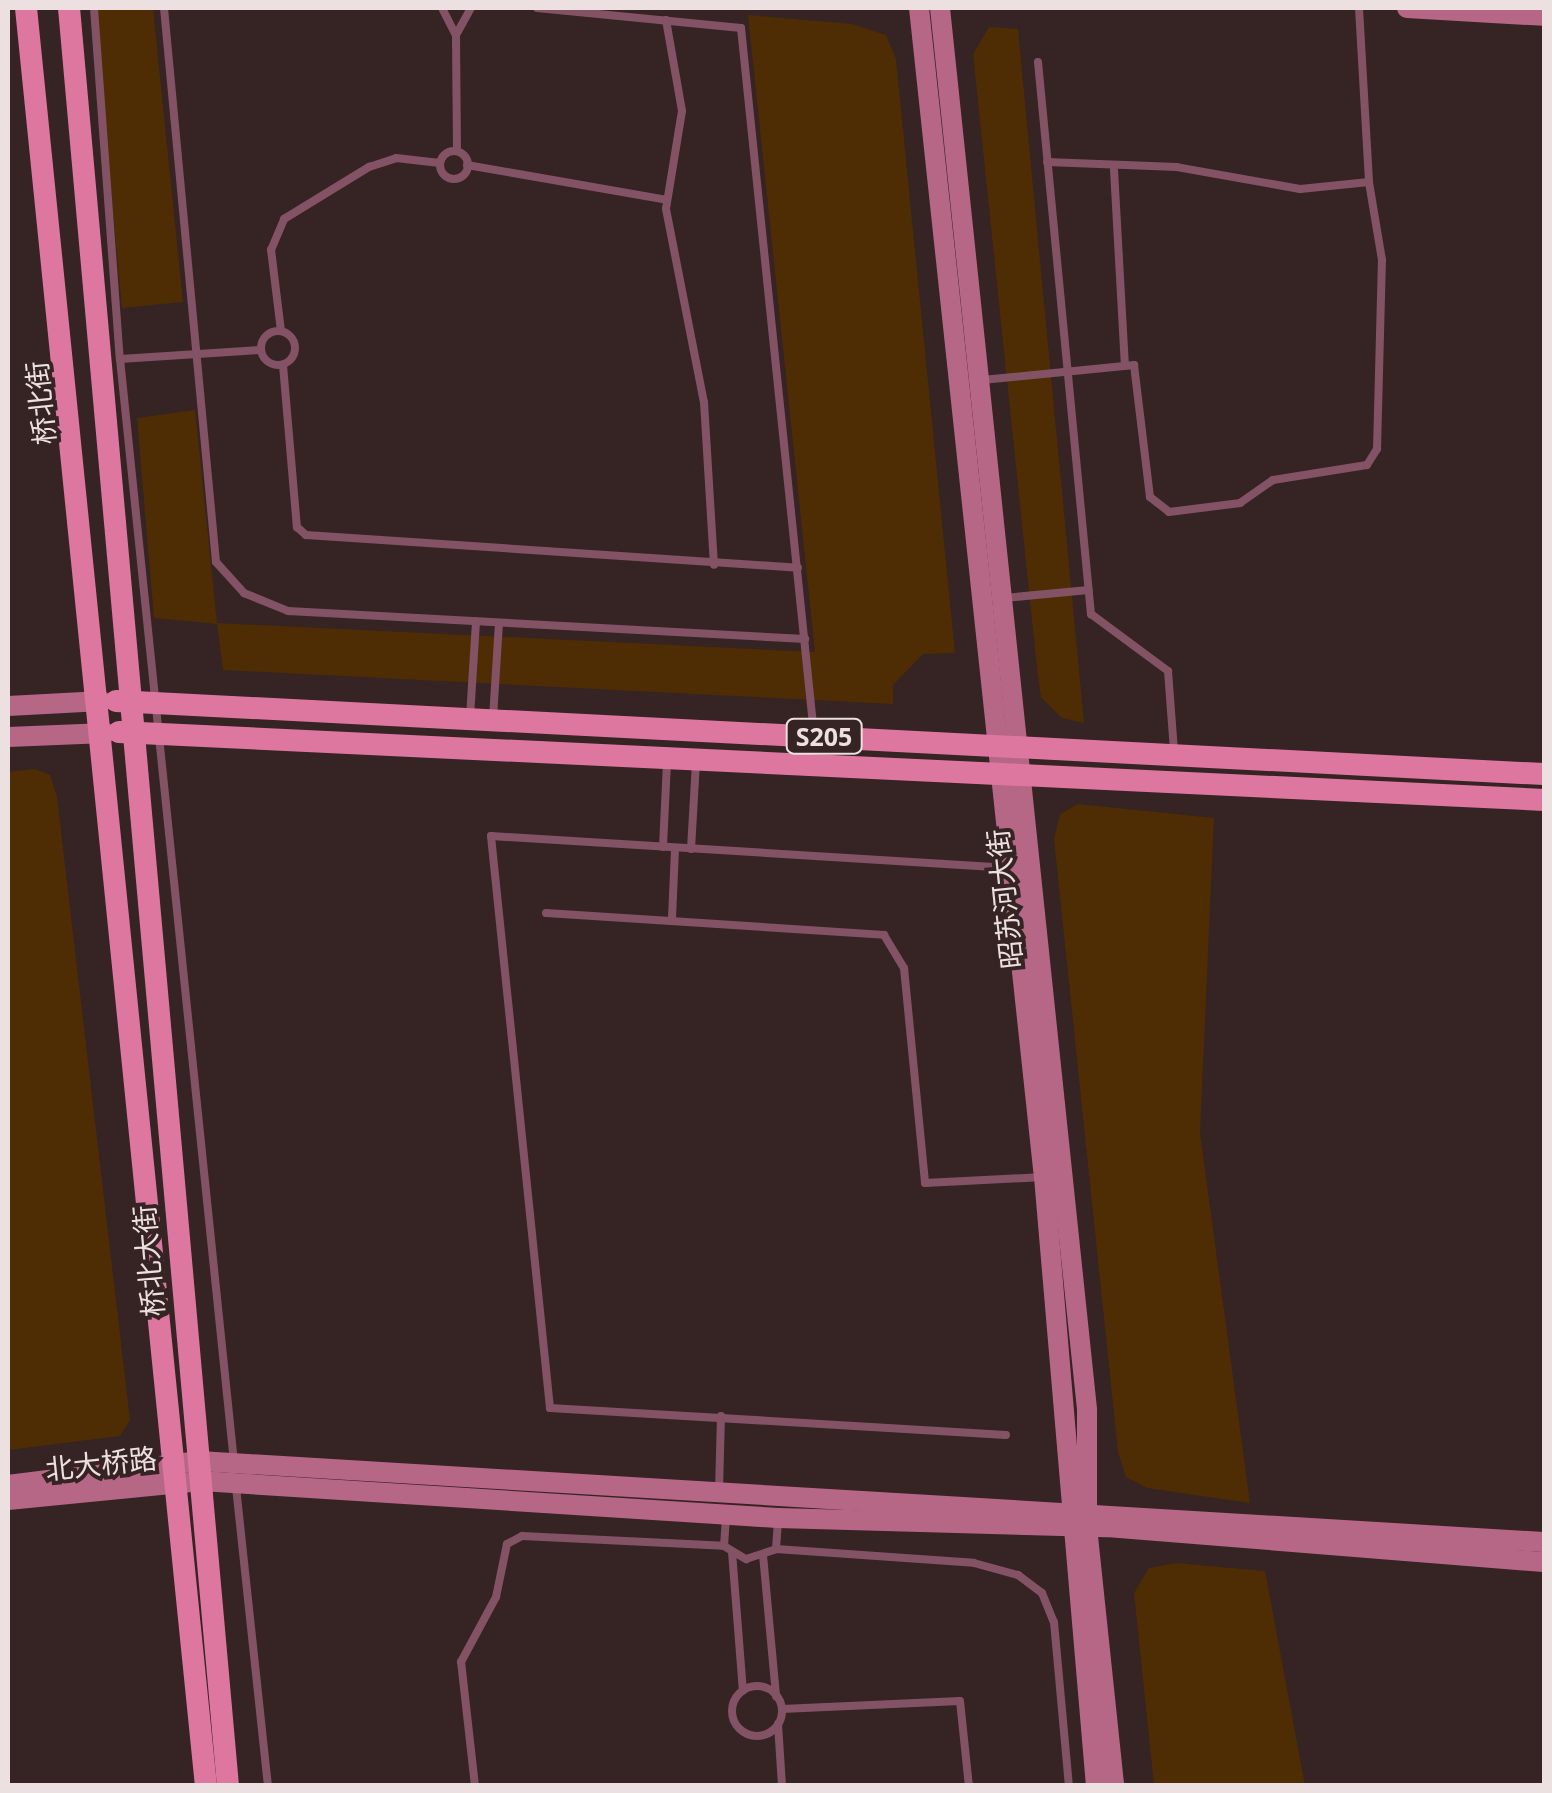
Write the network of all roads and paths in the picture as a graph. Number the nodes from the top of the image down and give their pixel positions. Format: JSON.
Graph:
{"nodes":[{"id":1,"x":26,"y":8,"type":"edge"},
{"id":2,"x":69,"y":8,"type":"edge"},
{"id":3,"x":94,"y":8,"type":"edge"},
{"id":4,"x":164,"y":8,"type":"edge"},
{"id":5,"x":442,"y":8,"type":"edge"},
{"id":6,"x":471,"y":8,"type":"edge"},
{"id":7,"x":537,"y":8,"type":"edge"},
{"id":8,"x":919,"y":8,"type":"edge"},
{"id":9,"x":940,"y":8,"type":"edge"},
{"id":10,"x":1359,"y":8,"type":"edge"},
{"id":11,"x":1407,"y":8,"type":"edge"},
{"id":12,"x":1544,"y":16,"type":"edge"},
{"id":13,"x":666,"y":20,"type":"junction"},
{"id":14,"x":456,"y":34,"type":"junction"},
{"id":15,"x":1038,"y":62,"type":"dead end"},
{"id":16,"x":457,"y":151,"type":"junction"},
{"id":17,"x":1047,"y":162,"type":"junction"},
{"id":18,"x":440,"y":163,"type":"junction"},
{"id":19,"x":467,"y":166,"type":"junction"},
{"id":20,"x":1114,"y":170,"type":"junction"},
{"id":21,"x":1369,"y":182,"type":"junction"},
{"id":22,"x":666,"y":200,"type":"junction"},
{"id":23,"x":282,"y":331,"type":"junction"},
{"id":24,"x":261,"y":350,"type":"junction"},
{"id":25,"x":195,"y":355,"type":"junction"},
{"id":26,"x":120,"y":360,"type":"junction"},
{"id":27,"x":284,"y":365,"type":"junction"},
{"id":28,"x":1125,"y":366,"type":"junction"},
{"id":29,"x":1068,"y":371,"type":"junction"},
{"id":30,"x":980,"y":380,"type":"junction"},
{"id":31,"x":714,"y":565,"type":"junction"},
{"id":32,"x":798,"y":568,"type":"junction"},
{"id":33,"x":1089,"y":590,"type":"junction"},
{"id":34,"x":1002,"y":598,"type":"junction"},
{"id":35,"x":476,"y":621,"type":"junction"},
{"id":36,"x":499,"y":623,"type":"junction"},
{"id":37,"x":805,"y":639,"type":"junction"},
{"id":38,"x":102,"y":701,"type":"junction"},
{"id":39,"x":128,"y":701,"type":"junction"},
{"id":40,"x":156,"y":702,"type":"junction"},
{"id":41,"x":8,"y":706,"type":"edge"},
{"id":42,"x":482,"y":718,"type":"junction"},
{"id":43,"x":159,"y":731,"type":"junction"},
{"id":44,"x":131,"y":732,"type":"junction"},
{"id":45,"x":106,"y":733,"type":"junction"},
{"id":46,"x":814,"y":735,"type":"junction"},
{"id":47,"x":8,"y":737,"type":"edge"},
{"id":48,"x":1007,"y":745,"type":"junction"},
{"id":49,"x":668,"y":753,"type":"junction"},
{"id":50,"x":696,"y":754,"type":"junction"},
{"id":51,"x":1174,"y":754,"type":"junction"},
{"id":52,"x":1009,"y":770,"type":"junction"},
{"id":53,"x":1544,"y":774,"type":"edge"},
{"id":54,"x":1544,"y":800,"type":"edge"},
{"id":55,"x":663,"y":847,"type":"junction"},
{"id":56,"x":675,"y":848,"type":"junction"},
{"id":57,"x":691,"y":849,"type":"junction"},
{"id":58,"x":1010,"y":868,"type":"junction"},
{"id":59,"x":546,"y":913,"type":"dead end"},
{"id":60,"x":672,"y":918,"type":"junction"},
{"id":61,"x":1044,"y":1177,"type":"junction"},
{"id":62,"x":722,"y":1416,"type":"junction"},
{"id":63,"x":1006,"y":1435,"type":"dead end"},
{"id":64,"x":234,"y":1464,"type":"junction"},
{"id":65,"x":200,"y":1471,"type":"junction"},
{"id":66,"x":176,"y":1472,"type":"junction"},
{"id":67,"x":8,"y":1485,"type":"edge"},
{"id":68,"x":236,"y":1486,"type":"junction"},
{"id":69,"x":8,"y":1500,"type":"edge"},
{"id":70,"x":724,"y":1504,"type":"junction"},
{"id":71,"x":779,"y":1510,"type":"junction"},
{"id":72,"x":1078,"y":1517,"type":"junction"},
{"id":73,"x":1544,"y":1542,"type":"edge"},
{"id":74,"x":728,"y":1549,"type":"junction"},
{"id":75,"x":776,"y":1549,"type":"junction"},
{"id":76,"x":764,"y":1554,"type":"junction"},
{"id":77,"x":1544,"y":1562,"type":"edge"},
{"id":78,"x":743,"y":1690,"type":"junction"},
{"id":79,"x":776,"y":1696,"type":"junction"},
{"id":80,"x":782,"y":1709,"type":"junction"},
{"id":81,"x":778,"y":1724,"type":"junction"},
{"id":82,"x":206,"y":1786,"type":"edge"},
{"id":83,"x":228,"y":1786,"type":"edge"},
{"id":84,"x":268,"y":1786,"type":"edge"},
{"id":85,"x":475,"y":1786,"type":"edge"},
{"id":86,"x":782,"y":1786,"type":"edge"},
{"id":87,"x":969,"y":1786,"type":"edge"},
{"id":88,"x":1069,"y":1786,"type":"edge"},
{"id":89,"x":1096,"y":1786,"type":"edge"},
{"id":90,"x":1114,"y":1786,"type":"edge"}],
"edges":[{"from":1,"to":38,"type":"main road","name":"桥北街"},
{"from":2,"to":39,"type":"main road"},
{"from":3,"to":26,"type":"lane"},
{"from":4,"to":25,"type":"lane"},
{"from":5,"to":14,"type":"lane"},
{"from":6,"to":14,"type":"lane"},
{"from":7,"to":13,"type":"lane"},
{"from":8,"to":48,"type":"street","name":"昭苏河大街"},
{"from":9,"to":30,"type":"street","name":"昭苏河大街"},
{"from":10,"to":21,"type":"lane"},
{"from":11,"to":12,"type":"street"},
{"from":13,"to":22,"type":"lane"},
{"from":13,"to":32,"type":"lane"},
{"from":14,"to":16,"type":"lane"},
{"from":15,"to":17,"type":"lane"},
{"from":16,"to":18,"type":"lane"},
{"from":16,"to":19,"type":"lane"},
{"from":17,"to":20,"type":"lane"},
{"from":17,"to":29,"type":"lane"},
{"from":18,"to":19,"type":"lane"},
{"from":18,"to":23,"type":"lane"},
{"from":19,"to":22,"type":"lane"},
{"from":20,"to":21,"type":"lane"},
{"from":20,"to":28,"type":"lane"},
{"from":21,"to":28,"type":"lane"},
{"from":22,"to":31,"type":"lane"},
{"from":23,"to":24,"type":"lane"},
{"from":23,"to":27,"type":"lane"},
{"from":24,"to":25,"type":"lane"},
{"from":24,"to":27,"type":"lane"},
{"from":25,"to":26,"type":"lane"},
{"from":25,"to":35,"type":"lane"},
{"from":26,"to":40,"type":"lane"},
{"from":27,"to":31,"type":"lane"},
{"from":28,"to":29,"type":"lane"},
{"from":29,"to":30,"type":"lane"},
{"from":29,"to":33,"type":"lane"},
{"from":30,"to":34,"type":"street","name":"昭苏河大街"},
{"from":31,"to":32,"type":"lane"},
{"from":32,"to":37,"type":"lane"},
{"from":33,"to":34,"type":"lane"},
{"from":33,"to":51,"type":"lane"},
{"from":34,"to":48,"type":"street","name":"昭苏河大街"},
{"from":35,"to":36,"type":"lane"},
{"from":35,"to":42,"type":"lane"},
{"from":36,"to":37,"type":"lane"},
{"from":36,"to":42,"type":"lane"},
{"from":37,"to":46,"type":"lane"},
{"from":38,"to":39,"type":"main road","number":"S205"},
{"from":38,"to":41,"type":"street"},
{"from":38,"to":45,"type":"main road","name":"桥北街"},
{"from":39,"to":40,"type":"main road","number":"S205"},
{"from":39,"to":44,"type":"main road"},
{"from":40,"to":42,"type":"main road","number":"S205"},
{"from":40,"to":43,"type":"lane"},
{"from":42,"to":46,"type":"main road","number":"S205"},
{"from":43,"to":44,"type":"main road","number":"S205"},
{"from":43,"to":49,"type":"main road","number":"S205"},
{"from":43,"to":64,"type":"lane"},
{"from":44,"to":45,"type":"main road","number":"S205"},
{"from":44,"to":65,"type":"main road","name":"桥北大街"},
{"from":45,"to":47,"type":"street"},
{"from":45,"to":66,"type":"main road","name":"桥北大街"},
{"from":46,"to":48,"type":"main road","number":"S205"},
{"from":48,"to":51,"type":"main road","number":"S205"},
{"from":48,"to":52,"type":"street","name":"昭苏河大街"},
{"from":49,"to":50,"type":"main road","number":"S205"},
{"from":49,"to":55,"type":"lane"},
{"from":50,"to":52,"type":"main road","number":"S205"},
{"from":50,"to":57,"type":"lane"},
{"from":51,"to":53,"type":"main road","number":"S205"},
{"from":52,"to":54,"type":"main road","number":"S205"},
{"from":52,"to":58,"type":"street","name":"昭苏河大街"},
{"from":52,"to":72,"type":"street","name":"昭苏河大街"},
{"from":55,"to":56,"type":"lane"},
{"from":55,"to":62,"type":"lane"},
{"from":56,"to":57,"type":"lane"},
{"from":56,"to":60,"type":"lane"},
{"from":57,"to":58,"type":"lane"},
{"from":58,"to":61,"type":"street","name":"昭苏河大街"},
{"from":59,"to":60,"type":"lane"},
{"from":60,"to":61,"type":"lane"},
{"from":61,"to":72,"type":"street","name":"昭苏河大街"},
{"from":62,"to":63,"type":"lane"},
{"from":62,"to":70,"type":"lane"},
{"from":64,"to":65,"type":"street"},
{"from":64,"to":68,"type":"lane"},
{"from":64,"to":70,"type":"street"},
{"from":65,"to":66,"type":"street","name":"北大桥路"},
{"from":65,"to":68,"type":"street"},
{"from":65,"to":83,"type":"main road","name":"桥北大街"},
{"from":66,"to":67,"type":"street","name":"北大桥路"},
{"from":66,"to":69,"type":"street","name":"北大桥路"},
{"from":66,"to":82,"type":"main road","name":"桥北大街"},
{"from":68,"to":70,"type":"street"},
{"from":68,"to":84,"type":"lane"},
{"from":70,"to":71,"type":"street"},
{"from":70,"to":74,"type":"lane"},
{"from":71,"to":72,"type":"street"},
{"from":71,"to":75,"type":"lane"},
{"from":72,"to":73,"type":"street"},
{"from":72,"to":77,"type":"street"},
{"from":72,"to":89,"type":"street","name":"昭苏河大街"},
{"from":72,"to":90,"type":"street","name":"昭苏河大街"},
{"from":74,"to":76,"type":"lane"},
{"from":74,"to":78,"type":"lane"},
{"from":74,"to":85,"type":"lane"},
{"from":75,"to":76,"type":"lane"},
{"from":75,"to":88,"type":"lane"},
{"from":76,"to":79,"type":"lane"},
{"from":78,"to":79,"type":"lane"},
{"from":78,"to":81,"type":"lane"},
{"from":79,"to":80,"type":"lane"},
{"from":80,"to":81,"type":"lane"},
{"from":80,"to":87,"type":"lane"},
{"from":81,"to":86,"type":"lane"}]}
